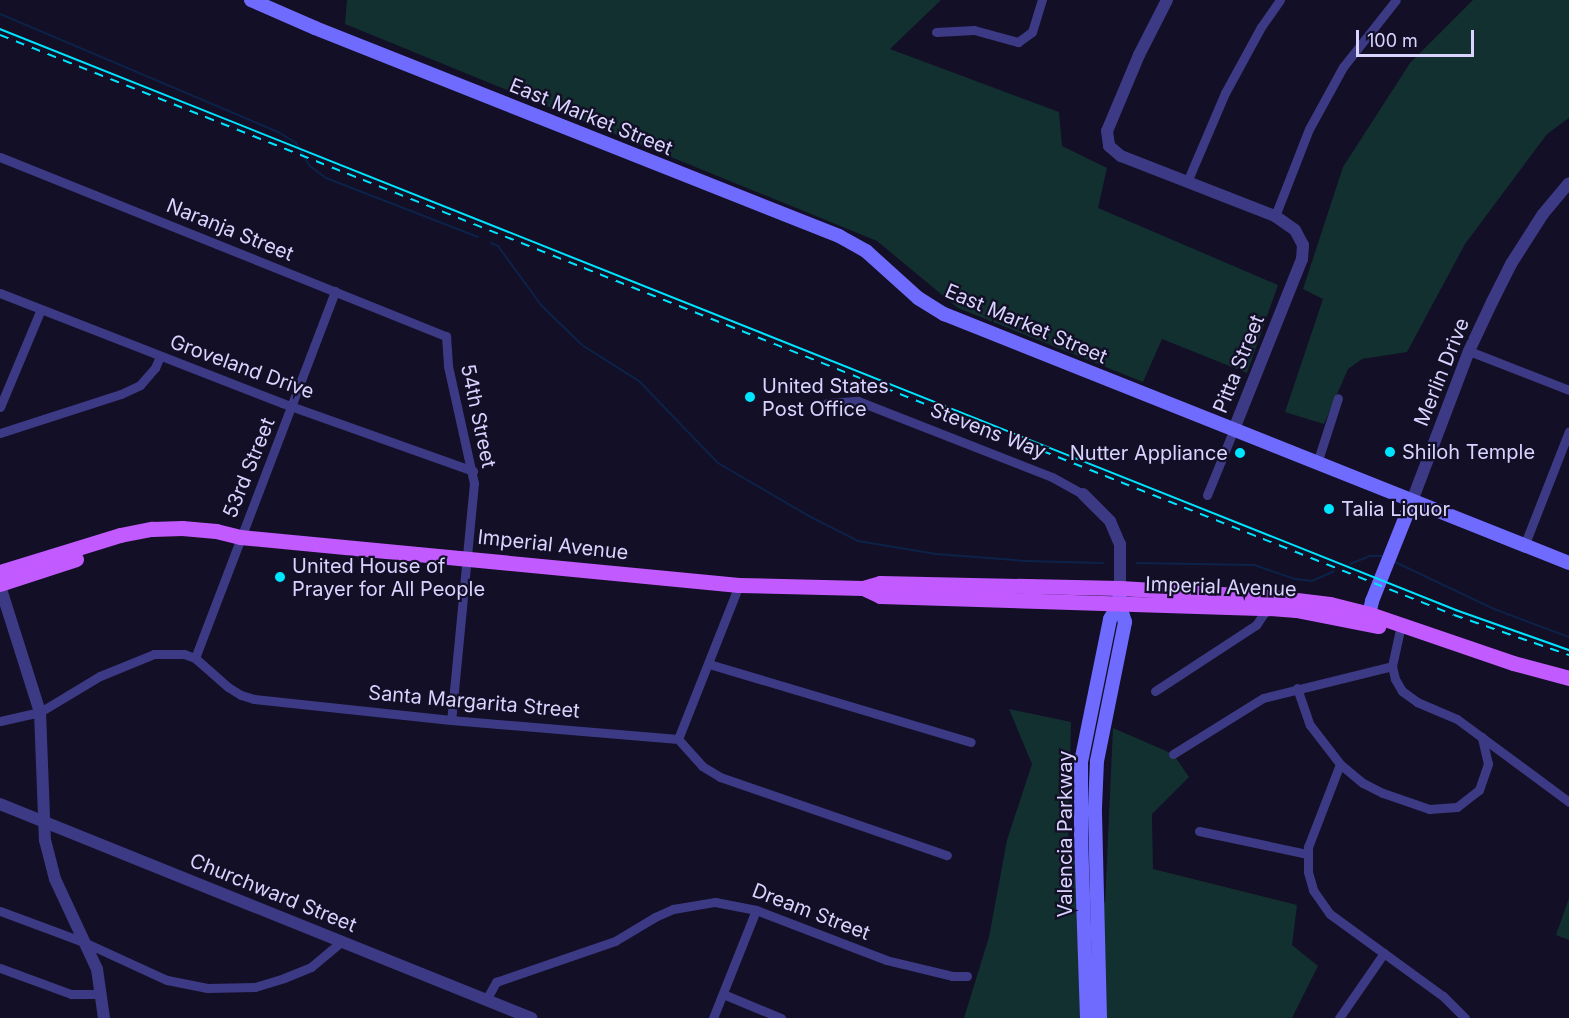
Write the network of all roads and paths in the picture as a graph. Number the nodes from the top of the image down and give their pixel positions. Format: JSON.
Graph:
{"nodes":[{"id":1,"x":251,"y":0,"type":"edge"},
{"id":2,"x":1042,"y":0,"type":"edge"},
{"id":3,"x":1167,"y":0,"type":"edge"},
{"id":4,"x":1280,"y":0,"type":"edge"},
{"id":5,"x":1395,"y":0,"type":"edge"},
{"id":6,"x":936,"y":32,"type":"dead end"},
{"id":7,"x":0,"y":157,"type":"edge"},
{"id":8,"x":1187,"y":182,"type":"junction"},
{"id":9,"x":1569,"y":183,"type":"edge"},
{"id":10,"x":1275,"y":216,"type":"junction"},
{"id":11,"x":335,"y":291,"type":"junction"},
{"id":12,"x":0,"y":293,"type":"edge"},
{"id":13,"x":41,"y":309,"type":"junction"},
{"id":14,"x":446,"y":336,"type":"joint"},
{"id":15,"x":1469,"y":351,"type":"junction"},
{"id":16,"x":160,"y":356,"type":"junction"},
{"id":17,"x":1569,"y":390,"type":"edge"},
{"id":18,"x":1338,"y":398,"type":"dead end"},
{"id":19,"x":827,"y":404,"type":"dead end"},
{"id":20,"x":293,"y":406,"type":"junction"},
{"id":21,"x":0,"y":407,"type":"edge"},
{"id":22,"x":1234,"y":429,"type":"junction"},
{"id":23,"x":1569,"y":431,"type":"edge"},
{"id":24,"x":0,"y":433,"type":"edge"},
{"id":25,"x":1317,"y":464,"type":"junction"},
{"id":26,"x":473,"y":471,"type":"junction"},
{"id":27,"x":1083,"y":495,"type":"joint"},
{"id":28,"x":1207,"y":495,"type":"dead end"},
{"id":29,"x":1412,"y":501,"type":"junction"},
{"id":30,"x":240,"y":537,"type":"junction"},
{"id":31,"x":1524,"y":546,"type":"junction"},
{"id":32,"x":467,"y":558,"type":"junction"},
{"id":33,"x":1569,"y":563,"type":"edge"},
{"id":34,"x":0,"y":572,"type":"edge"},
{"id":35,"x":0,"y":585,"type":"edge"},
{"id":36,"x":739,"y":585,"type":"junction"},
{"id":37,"x":863,"y":588,"type":"junction"},
{"id":38,"x":1120,"y":588,"type":"junction"},
{"id":39,"x":1270,"y":602,"type":"junction"},
{"id":40,"x":1119,"y":604,"type":"junction"},
{"id":41,"x":1368,"y":619,"type":"junction"},
{"id":42,"x":1400,"y":628,"type":"junction"},
{"id":43,"x":195,"y":658,"type":"junction"},
{"id":44,"x":709,"y":664,"type":"junction"},
{"id":45,"x":1392,"y":666,"type":"junction"},
{"id":46,"x":1569,"y":678,"type":"edge"},
{"id":47,"x":1569,"y":687,"type":"edge"},
{"id":48,"x":1297,"y":688,"type":"junction"},
{"id":49,"x":1155,"y":691,"type":"dead end"},
{"id":50,"x":40,"y":712,"type":"junction"},
{"id":51,"x":451,"y":720,"type":"junction"},
{"id":52,"x":0,"y":722,"type":"edge"},
{"id":53,"x":1482,"y":737,"type":"junction"},
{"id":54,"x":678,"y":739,"type":"junction"},
{"id":55,"x":971,"y":742,"type":"dead end"},
{"id":56,"x":1173,"y":754,"type":"dead end"},
{"id":57,"x":1340,"y":764,"type":"junction"},
{"id":58,"x":1569,"y":802,"type":"edge"},
{"id":59,"x":0,"y":804,"type":"edge"},
{"id":60,"x":46,"y":823,"type":"junction"},
{"id":61,"x":1199,"y":831,"type":"dead end"},
{"id":62,"x":1307,"y":854,"type":"junction"},
{"id":63,"x":946,"y":855,"type":"dead end"},
{"id":64,"x":756,"y":910,"type":"junction"},
{"id":65,"x":0,"y":911,"type":"edge"},
{"id":66,"x":341,"y":942,"type":"junction"},
{"id":67,"x":86,"y":943,"type":"junction"},
{"id":68,"x":1384,"y":953,"type":"junction"},
{"id":69,"x":0,"y":968,"type":"edge"},
{"id":70,"x":967,"y":976,"type":"dead end"},
{"id":71,"x":100,"y":994,"type":"junction"},
{"id":72,"x":723,"y":994,"type":"junction"},
{"id":73,"x":486,"y":1000,"type":"junction"},
{"id":74,"x":104,"y":1018,"type":"edge"},
{"id":75,"x":531,"y":1018,"type":"edge"},
{"id":76,"x":713,"y":1018,"type":"edge"},
{"id":77,"x":781,"y":1018,"type":"edge"},
{"id":78,"x":1087,"y":1018,"type":"edge"},
{"id":79,"x":1100,"y":1018,"type":"edge"},
{"id":80,"x":1339,"y":1018,"type":"edge"},
{"id":81,"x":1465,"y":1018,"type":"edge"}],
"edges":[{"from":1,"to":22,"type":"main road","name":"East Market Street"},
{"from":2,"to":6,"type":"street"},
{"from":3,"to":8,"type":"street"},
{"from":4,"to":8,"type":"street"},
{"from":5,"to":10,"type":"street"},
{"from":7,"to":11,"type":"street","name":"Naranja Street"},
{"from":8,"to":10,"type":"street"},
{"from":9,"to":15,"type":"street","name":"Merlin Drive"},
{"from":10,"to":22,"type":"street","name":"Pitta Street"},
{"from":11,"to":14,"type":"street","name":"Naranja Street"},
{"from":11,"to":20,"type":"street","name":"53rd Street"},
{"from":12,"to":13,"type":"street","name":"Groveland Drive"},
{"from":13,"to":16,"type":"street","name":"Groveland Drive"},
{"from":13,"to":21,"type":"street"},
{"from":14,"to":26,"type":"street","name":"54th Street"},
{"from":15,"to":17,"type":"street"},
{"from":15,"to":29,"type":"street","name":"Merlin Drive"},
{"from":16,"to":20,"type":"street","name":"Groveland Drive"},
{"from":16,"to":24,"type":"street"},
{"from":18,"to":25,"type":"street"},
{"from":19,"to":27,"type":"street","name":"Stevens Way"},
{"from":20,"to":26,"type":"street","name":"Groveland Drive"},
{"from":20,"to":30,"type":"street","name":"53rd Street"},
{"from":22,"to":25,"type":"main road","name":"East Market Street"},
{"from":22,"to":28,"type":"street","name":"Pitta Street"},
{"from":23,"to":31,"type":"street"},
{"from":25,"to":29,"type":"main road","name":"East Market Street"},
{"from":26,"to":32,"type":"street","name":"54th Street"},
{"from":27,"to":38,"type":"street","name":"Stevens Way"},
{"from":29,"to":31,"type":"main road","name":"East Market Street"},
{"from":29,"to":41,"type":"main road","name":"Merlin Drive"},
{"from":30,"to":32,"type":"main road","name":"Imperial Avenue"},
{"from":30,"to":34,"type":"main road","name":"Imperial Avenue"},
{"from":30,"to":35,"type":"main road","name":"Imperial Avenue"},
{"from":30,"to":43,"type":"street","name":"53rd Street"},
{"from":31,"to":33,"type":"main road","name":"East Market Street"},
{"from":32,"to":36,"type":"main road","name":"Imperial Avenue"},
{"from":32,"to":51,"type":"street","name":"54th Street"},
{"from":35,"to":50,"type":"street"},
{"from":36,"to":37,"type":"main road","name":"Imperial Avenue"},
{"from":36,"to":44,"type":"street"},
{"from":37,"to":38,"type":"main road","name":"Imperial Avenue"},
{"from":37,"to":40,"type":"main road","name":"Imperial Avenue"},
{"from":38,"to":39,"type":"main road","name":"Imperial Avenue"},
{"from":38,"to":40,"type":"main road","name":"Stevens Way"},
{"from":39,"to":40,"type":"main road","name":"Imperial Avenue"},
{"from":39,"to":41,"type":"main road","name":"Imperial Avenue"},
{"from":39,"to":49,"type":"street"},
{"from":40,"to":78,"type":"main road","name":"Valencia Parkway"},
{"from":40,"to":79,"type":"main road","name":"Valencia Parkway"},
{"from":41,"to":42,"type":"main road","name":"Imperial Avenue"},
{"from":42,"to":45,"type":"street"},
{"from":42,"to":46,"type":"main road","name":"Imperial Avenue"},
{"from":42,"to":47,"type":"main road","name":"Imperial Avenue"},
{"from":43,"to":50,"type":"street"},
{"from":43,"to":51,"type":"street","name":"Santa Margarita Street"},
{"from":44,"to":54,"type":"street"},
{"from":44,"to":55,"type":"street"},
{"from":45,"to":48,"type":"street"},
{"from":45,"to":53,"type":"street"},
{"from":48,"to":56,"type":"street"},
{"from":48,"to":57,"type":"street"},
{"from":50,"to":52,"type":"street"},
{"from":50,"to":60,"type":"street"},
{"from":51,"to":54,"type":"street","name":"Santa Margarita Street"},
{"from":53,"to":57,"type":"street"},
{"from":53,"to":58,"type":"street"},
{"from":54,"to":63,"type":"street"},
{"from":57,"to":62,"type":"street"},
{"from":59,"to":60,"type":"street","name":"Churchward Street"},
{"from":60,"to":66,"type":"street","name":"Churchward Street"},
{"from":60,"to":67,"type":"street"},
{"from":61,"to":62,"type":"street"},
{"from":62,"to":68,"type":"street"},
{"from":64,"to":70,"type":"street","name":"Dream Street"},
{"from":64,"to":72,"type":"street"},
{"from":64,"to":73,"type":"street","name":"Dream Street"},
{"from":65,"to":67,"type":"street"},
{"from":66,"to":67,"type":"street"},
{"from":66,"to":73,"type":"street","name":"Churchward Street"},
{"from":67,"to":71,"type":"street"},
{"from":68,"to":80,"type":"street"},
{"from":68,"to":81,"type":"street"},
{"from":69,"to":71,"type":"street"},
{"from":71,"to":74,"type":"street"},
{"from":72,"to":76,"type":"street"},
{"from":72,"to":77,"type":"street"},
{"from":73,"to":75,"type":"street","name":"Churchward Street"}]}
